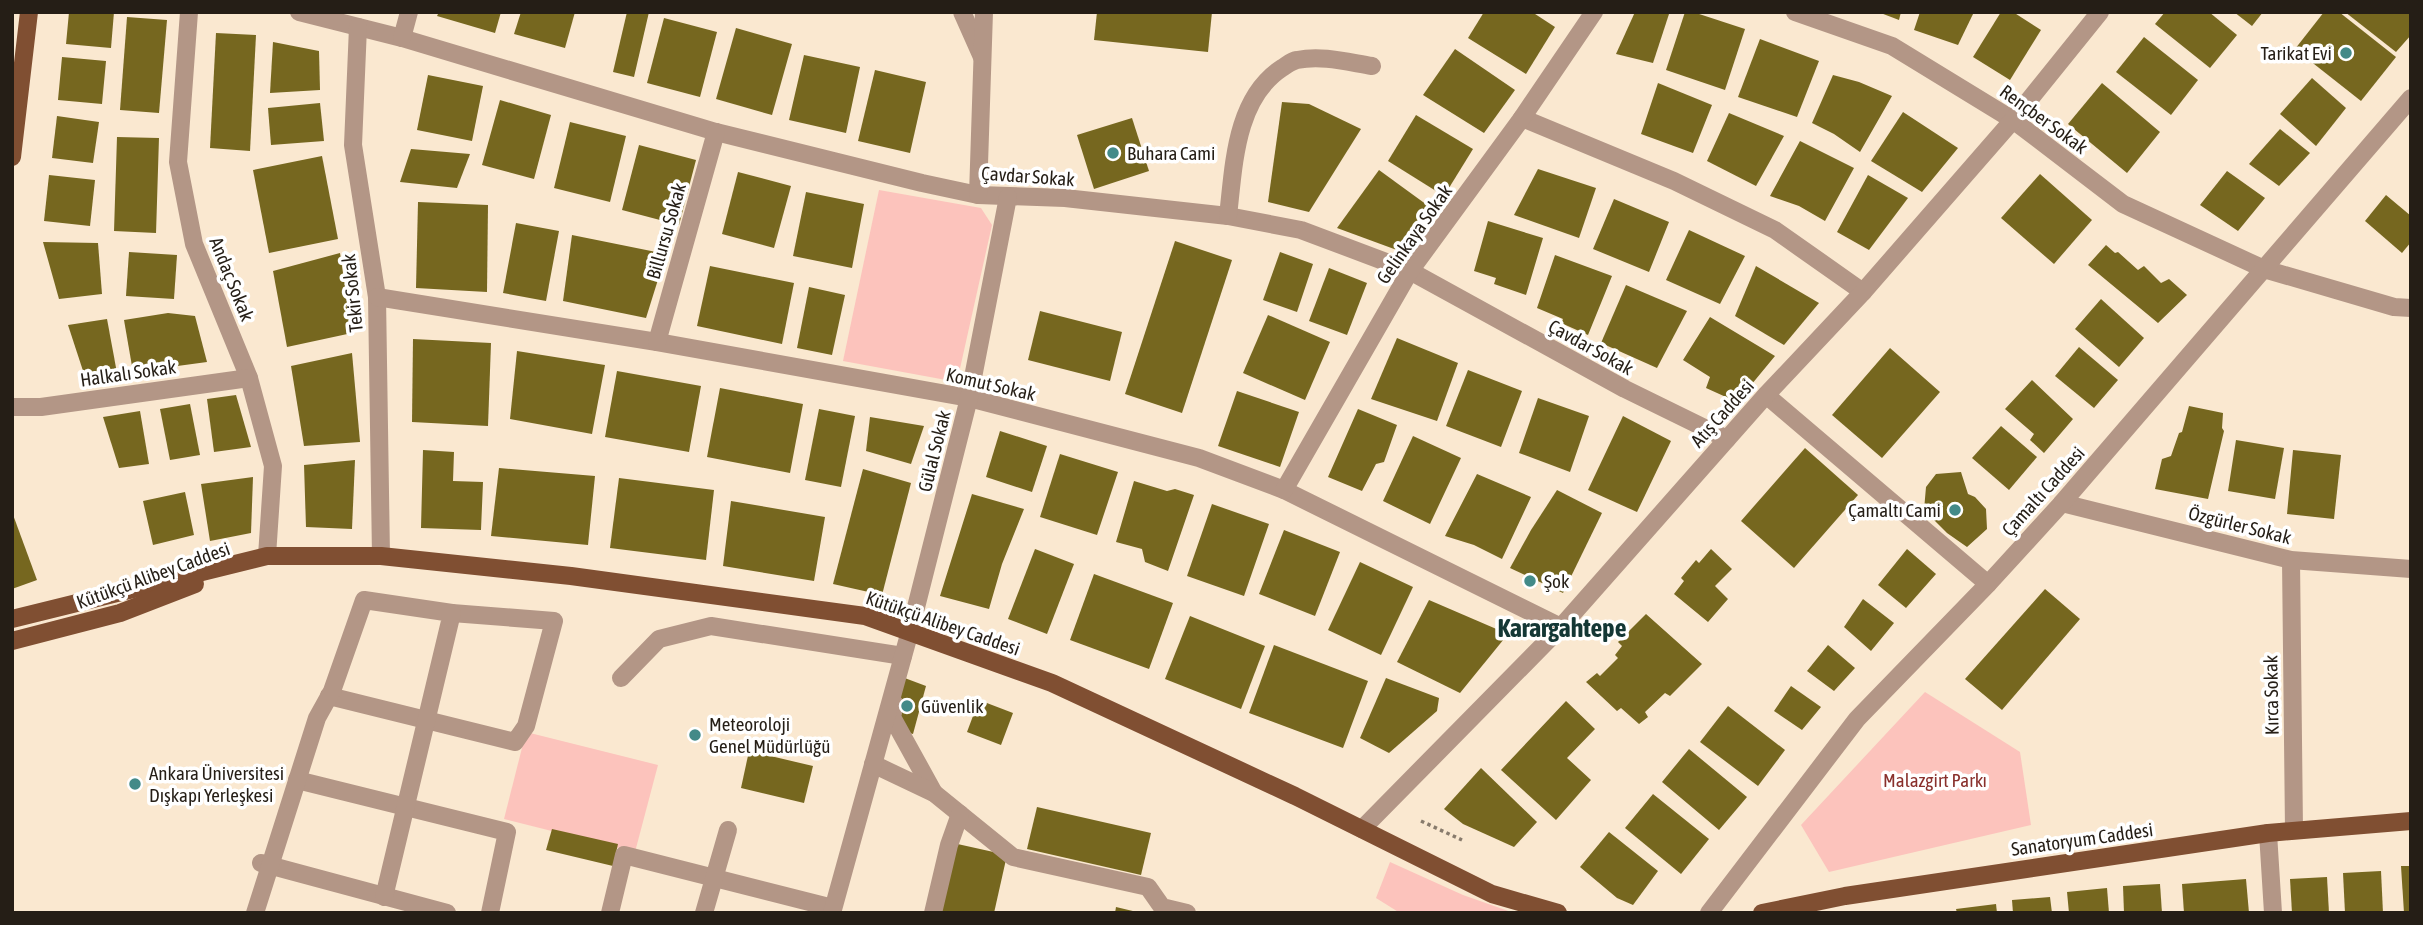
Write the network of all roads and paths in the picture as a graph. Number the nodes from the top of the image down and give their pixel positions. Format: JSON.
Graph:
{"nodes":[{"id":1,"x":29,"y":12,"type":"edge"},
{"id":2,"x":189,"y":12,"type":"edge"},
{"id":3,"x":299,"y":12,"type":"edge"},
{"id":4,"x":409,"y":12,"type":"edge"},
{"id":5,"x":961,"y":12,"type":"edge"},
{"id":6,"x":984,"y":12,"type":"edge"},
{"id":7,"x":1594,"y":12,"type":"edge"},
{"id":8,"x":1795,"y":12,"type":"edge"},
{"id":9,"x":2097,"y":13,"type":"edge"},
{"id":10,"x":358,"y":27,"type":"junction"},
{"id":11,"x":402,"y":38,"type":"junction"},
{"id":12,"x":983,"y":61,"type":"junction"},
{"id":13,"x":1372,"y":66,"type":"dead end"},
{"id":14,"x":2411,"y":98,"type":"edge"},
{"id":15,"x":1522,"y":118,"type":"junction"},
{"id":16,"x":2013,"y":120,"type":"junction"},
{"id":17,"x":716,"y":132,"type":"junction"},
{"id":18,"x":12,"y":157,"type":"edge"},
{"id":19,"x":978,"y":195,"type":"junction"},
{"id":20,"x":1008,"y":197,"type":"junction"},
{"id":21,"x":1228,"y":216,"type":"junction"},
{"id":22,"x":2264,"y":269,"type":"junction"},
{"id":23,"x":1410,"y":271,"type":"junction"},
{"id":24,"x":1863,"y":292,"type":"junction"},
{"id":25,"x":377,"y":297,"type":"junction"},
{"id":26,"x":2411,"y":307,"type":"edge"},
{"id":27,"x":657,"y":342,"type":"junction"},
{"id":28,"x":249,"y":378,"type":"junction"},
{"id":29,"x":1766,"y":395,"type":"junction"},
{"id":30,"x":969,"y":398,"type":"junction"},
{"id":31,"x":12,"y":407,"type":"edge"},
{"id":32,"x":1727,"y":439,"type":"junction"},
{"id":33,"x":1284,"y":490,"type":"junction"},
{"id":34,"x":2062,"y":503,"type":"junction"},
{"id":35,"x":267,"y":556,"type":"junction"},
{"id":36,"x":381,"y":556,"type":"junction"},
{"id":37,"x":2291,"y":560,"type":"junction"},
{"id":38,"x":2411,"y":569,"type":"edge"},
{"id":39,"x":1987,"y":584,"type":"junction"},
{"id":40,"x":452,"y":613,"type":"junction"},
{"id":41,"x":12,"y":619,"type":"edge"},
{"id":42,"x":1561,"y":627,"type":"junction"},
{"id":43,"x":909,"y":631,"type":"junction"},
{"id":44,"x":12,"y":641,"type":"edge"},
{"id":45,"x":903,"y":656,"type":"junction"},
{"id":46,"x":621,"y":678,"type":"dead end"},
{"id":47,"x":901,"y":684,"type":"dead end"},
{"id":48,"x":329,"y":696,"type":"junction"},
{"id":49,"x":426,"y":720,"type":"junction"},
{"id":50,"x":873,"y":764,"type":"junction"},
{"id":51,"x":297,"y":780,"type":"junction"},
{"id":52,"x":934,"y":793,"type":"junction"},
{"id":53,"x":406,"y":807,"type":"junction"},
{"id":54,"x":960,"y":814,"type":"junction"},
{"id":55,"x":1420,"y":821,"type":"dead end"},
{"id":56,"x":2411,"y":821,"type":"edge"},
{"id":57,"x":1362,"y":829,"type":"junction"},
{"id":58,"x":728,"y":830,"type":"dead end"},
{"id":59,"x":2294,"y":830,"type":"junction"},
{"id":60,"x":2268,"y":834,"type":"junction"},
{"id":61,"x":1462,"y":840,"type":"dead end"},
{"id":62,"x":265,"y":864,"type":"junction"},
{"id":63,"x":714,"y":879,"type":"junction"},
{"id":64,"x":379,"y":902,"type":"edge"},
{"id":65,"x":832,"y":910,"type":"edge"},
{"id":66,"x":255,"y":913,"type":"edge"},
{"id":67,"x":447,"y":913,"type":"edge"},
{"id":68,"x":490,"y":913,"type":"edge"},
{"id":69,"x":610,"y":913,"type":"edge"},
{"id":70,"x":704,"y":913,"type":"edge"},
{"id":71,"x":933,"y":913,"type":"edge"},
{"id":72,"x":1187,"y":913,"type":"edge"},
{"id":73,"x":1558,"y":913,"type":"edge"},
{"id":74,"x":1709,"y":913,"type":"edge"},
{"id":75,"x":1762,"y":913,"type":"edge"},
{"id":76,"x":2273,"y":913,"type":"edge"}],
"edges":[{"from":1,"to":18,"type":"main road"},
{"from":2,"to":28,"type":"street","name":"Andaç Sokak"},
{"from":3,"to":10,"type":"street","name":"Çavdar Sokak"},
{"from":4,"to":11,"type":"street"},
{"from":5,"to":12,"type":"street"},
{"from":6,"to":12,"type":"street"},
{"from":7,"to":15,"type":"street","name":"Gelinkaya Sokak"},
{"from":8,"to":16,"type":"street","name":"Rençber Sokak"},
{"from":9,"to":16,"type":"street","name":"Atış Caddesi"},
{"from":10,"to":11,"type":"street","name":"Çavdar Sokak"},
{"from":10,"to":25,"type":"street","name":"Tekir Sokak"},
{"from":11,"to":17,"type":"street","name":"Çavdar Sokak"},
{"from":12,"to":19,"type":"street"},
{"from":13,"to":21,"type":"street"},
{"from":14,"to":22,"type":"street","name":"Çamaltı Caddesi"},
{"from":15,"to":23,"type":"street","name":"Gelinkaya Sokak"},
{"from":15,"to":24,"type":"street"},
{"from":16,"to":22,"type":"street","name":"Rençber Sokak"},
{"from":16,"to":24,"type":"street","name":"Atış Caddesi"},
{"from":17,"to":19,"type":"street","name":"Çavdar Sokak"},
{"from":17,"to":27,"type":"street","name":"Billursu Sokak"},
{"from":19,"to":20,"type":"street","name":"Çavdar Sokak"},
{"from":20,"to":21,"type":"street","name":"Çavdar Sokak"},
{"from":20,"to":30,"type":"street","name":"Gülal Sokak"},
{"from":21,"to":23,"type":"street","name":"Çavdar Sokak"},
{"from":22,"to":26,"type":"street","name":"Rençber Sokak"},
{"from":22,"to":34,"type":"street","name":"Çamaltı Caddesi"},
{"from":23,"to":32,"type":"street","name":"Çavdar Sokak"},
{"from":23,"to":33,"type":"street","name":"Gelinkaya Sokak"},
{"from":24,"to":29,"type":"street","name":"Atış Caddesi"},
{"from":25,"to":27,"type":"street","name":"Komut Sokak"},
{"from":25,"to":36,"type":"street","name":"Tekir Sokak"},
{"from":27,"to":30,"type":"street","name":"Komut Sokak"},
{"from":28,"to":31,"type":"street","name":"Halkalı Sokak"},
{"from":28,"to":35,"type":"street","name":"Andaç Sokak"},
{"from":29,"to":32,"type":"street","name":"Atış Caddesi"},
{"from":29,"to":39,"type":"street"},
{"from":30,"to":33,"type":"street","name":"Komut Sokak"},
{"from":30,"to":43,"type":"street","name":"Gülal Sokak"},
{"from":32,"to":42,"type":"street","name":"Atış Caddesi"},
{"from":33,"to":42,"type":"street","name":"Komut Sokak"},
{"from":34,"to":37,"type":"street","name":"Özgürler Sokak"},
{"from":34,"to":39,"type":"street","name":"Çamaltı Caddesi"},
{"from":35,"to":36,"type":"main road","name":"Kütükçü Alibey Caddesi"},
{"from":35,"to":41,"type":"main road","name":"Kütükçü Alibey Caddesi"},
{"from":35,"to":44,"type":"main road","name":"Kütükçü Alibey Caddesi"},
{"from":36,"to":43,"type":"main road","name":"Kütükçü Alibey Caddesi"},
{"from":37,"to":38,"type":"street","name":"Özgürler Sokak"},
{"from":37,"to":59,"type":"street","name":"Kırca Sokak"},
{"from":39,"to":74,"type":"street","name":"Çamaltı Caddesi"},
{"from":40,"to":48,"type":"street"},
{"from":40,"to":49,"type":"street"},
{"from":40,"to":49,"type":"street"},
{"from":42,"to":57,"type":"street","name":"Atış Caddesi"},
{"from":43,"to":45,"type":"street","name":"Gülal Sokak"},
{"from":43,"to":57,"type":"main road","name":"Kütükçü Alibey Caddesi"},
{"from":45,"to":46,"type":"street"},
{"from":45,"to":50,"type":"street","name":"Gülal Sokak"},
{"from":47,"to":52,"type":"street"},
{"from":48,"to":49,"type":"street"},
{"from":48,"to":51,"type":"street"},
{"from":49,"to":53,"type":"street"},
{"from":50,"to":52,"type":"street"},
{"from":50,"to":65,"type":"street","name":"Gülal Sokak"},
{"from":51,"to":53,"type":"street"},
{"from":51,"to":62,"type":"street"},
{"from":52,"to":54,"type":"street"},
{"from":53,"to":64,"type":"street"},
{"from":53,"to":68,"type":"street"},
{"from":54,"to":71,"type":"street"},
{"from":54,"to":72,"type":"street"},
{"from":55,"to":61,"type":"path"},
{"from":56,"to":59,"type":"main road","name":"Sanatoryum Caddesi"},
{"from":57,"to":73,"type":"main road","name":"Kütükçü Alibey Caddesi"},
{"from":58,"to":63,"type":"street"},
{"from":59,"to":60,"type":"main road","name":"Sanatoryum Caddesi"},
{"from":60,"to":75,"type":"main road","name":"Sanatoryum Caddesi"},
{"from":60,"to":76,"type":"street"},
{"from":62,"to":64,"type":"street"},
{"from":62,"to":66,"type":"street"},
{"from":63,"to":65,"type":"street"},
{"from":63,"to":69,"type":"street"},
{"from":63,"to":70,"type":"street"},
{"from":64,"to":67,"type":"street"}]}
